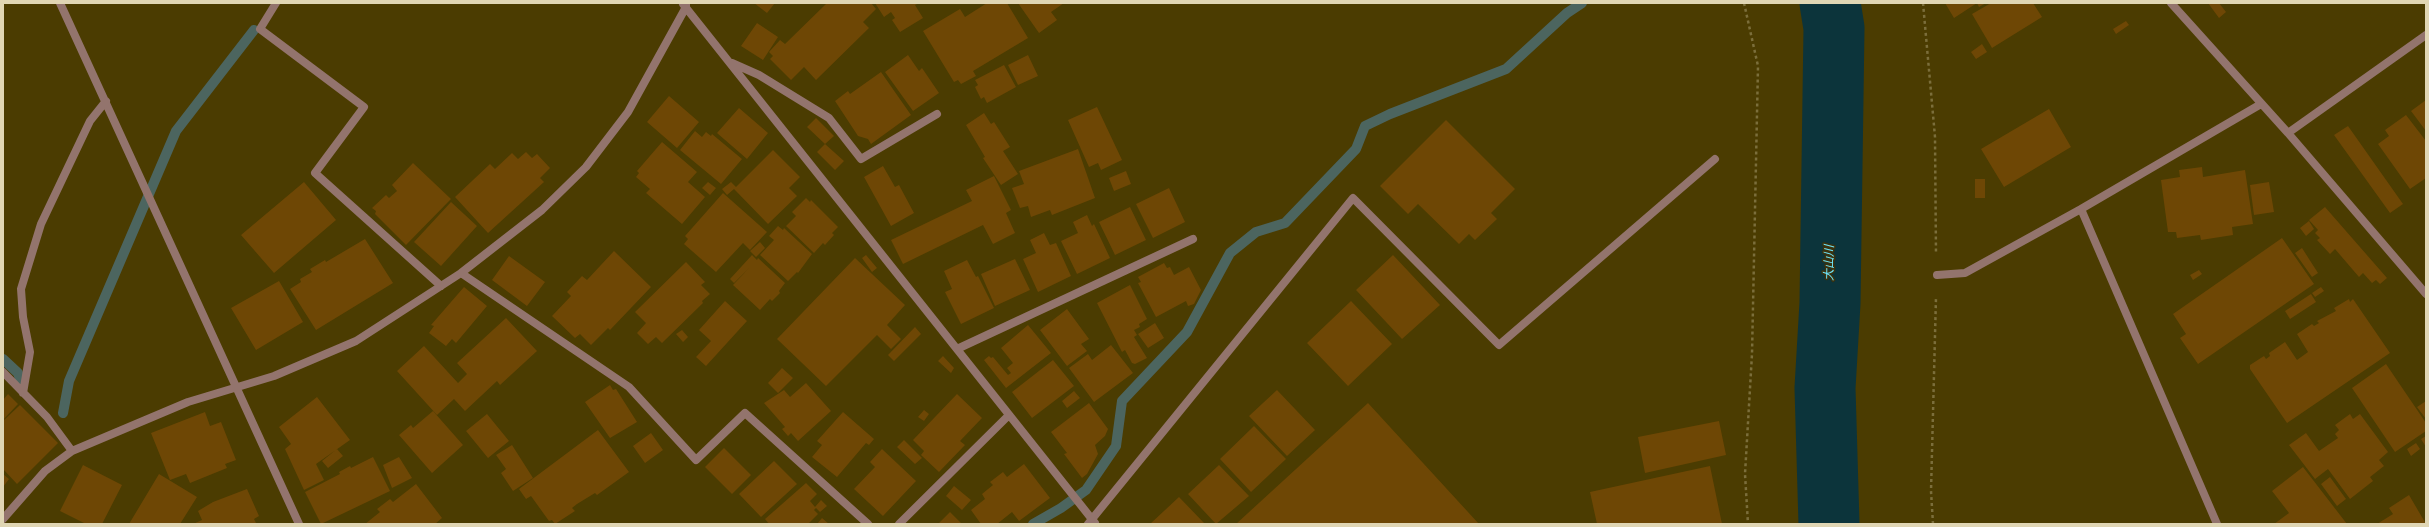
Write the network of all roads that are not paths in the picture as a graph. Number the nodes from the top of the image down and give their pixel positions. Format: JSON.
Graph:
{"nodes":[{"id":1,"x":60,"y":3,"type":"edge"},
{"id":2,"x":276,"y":3,"type":"edge"},
{"id":3,"x":2170,"y":3,"type":"edge"},
{"id":4,"x":685,"y":4,"type":"edge"},
{"id":5,"x":2426,"y":35,"type":"edge"},
{"id":6,"x":730,"y":62,"type":"junction"},
{"id":7,"x":106,"y":101,"type":"junction"},
{"id":8,"x":2261,"y":104,"type":"junction"},
{"id":9,"x":937,"y":114,"type":"dead end"},
{"id":10,"x":2288,"y":133,"type":"junction"},
{"id":11,"x":1715,"y":159,"type":"dead end"},
{"id":12,"x":2081,"y":209,"type":"junction"},
{"id":13,"x":1193,"y":239,"type":"dead end"},
{"id":14,"x":461,"y":272,"type":"junction"},
{"id":15,"x":1936,"y":275,"type":"dead end"},
{"id":16,"x":442,"y":286,"type":"junction"},
{"id":17,"x":2426,"y":294,"type":"edge"},
{"id":18,"x":956,"y":349,"type":"junction"},
{"id":19,"x":3,"y":372,"type":"edge"},
{"id":20,"x":236,"y":388,"type":"junction"},
{"id":21,"x":23,"y":393,"type":"junction"},
{"id":22,"x":1009,"y":415,"type":"junction"},
{"id":23,"x":72,"y":451,"type":"junction"},
{"id":24,"x":3,"y":519,"type":"edge"},
{"id":25,"x":1092,"y":523,"type":"edge"},
{"id":26,"x":299,"y":524,"type":"edge"},
{"id":27,"x":868,"y":524,"type":"edge"},
{"id":28,"x":899,"y":524,"type":"edge"},
{"id":29,"x":2216,"y":524,"type":"edge"}],
"edges":[{"from":1,"to":7,"type":"street"},
{"from":2,"to":16,"type":"street"},
{"from":3,"to":8,"type":"street"},
{"from":4,"to":6,"type":"street"},
{"from":4,"to":14,"type":"street"},
{"from":5,"to":10,"type":"street"},
{"from":6,"to":9,"type":"street"},
{"from":6,"to":18,"type":"street"},
{"from":7,"to":20,"type":"street"},
{"from":7,"to":21,"type":"street"},
{"from":8,"to":10,"type":"street"},
{"from":8,"to":12,"type":"street"},
{"from":10,"to":17,"type":"street"},
{"from":11,"to":25,"type":"street"},
{"from":12,"to":15,"type":"street"},
{"from":12,"to":29,"type":"street"},
{"from":13,"to":18,"type":"street"},
{"from":14,"to":16,"type":"street"},
{"from":14,"to":27,"type":"street"},
{"from":16,"to":20,"type":"street"},
{"from":18,"to":22,"type":"street"},
{"from":19,"to":21,"type":"street"},
{"from":20,"to":23,"type":"street"},
{"from":20,"to":26,"type":"street"},
{"from":21,"to":23,"type":"street"},
{"from":22,"to":25,"type":"street"},
{"from":22,"to":28,"type":"street"},
{"from":23,"to":24,"type":"street"}]}
